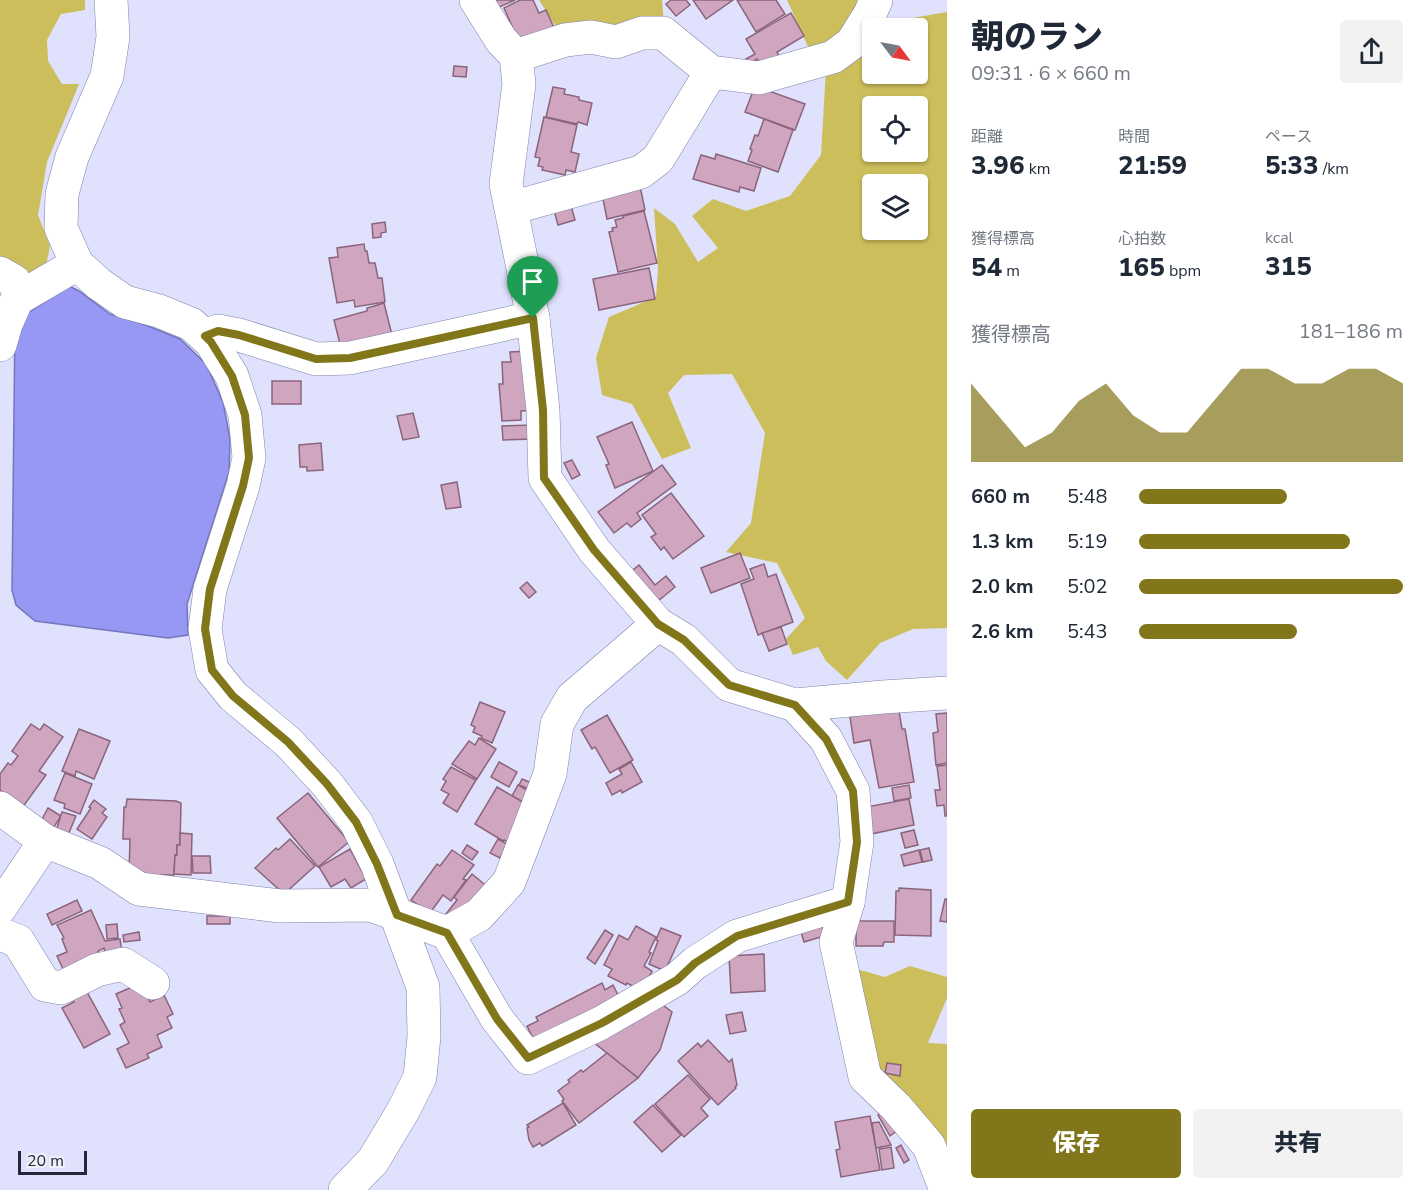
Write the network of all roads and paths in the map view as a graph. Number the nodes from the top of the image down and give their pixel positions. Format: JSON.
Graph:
{"nodes":[{"id":1,"x":111,"y":0,"type":"edge"},
{"id":2,"x":476,"y":0,"type":"edge"},
{"id":3,"x":876,"y":0,"type":"edge"},
{"id":4,"x":516,"y":56,"type":"junction"},
{"id":5,"x":711,"y":72,"type":"junction"},
{"id":6,"x":511,"y":208,"type":"junction"},
{"id":7,"x":77,"y":264,"type":"junction"},
{"id":8,"x":0,"y":273,"type":"edge"},
{"id":9,"x":22,"y":296,"type":"junction"},
{"id":10,"x":533,"y":318,"type":"junction"},
{"id":11,"x":205,"y":336,"type":"junction"},
{"id":12,"x":0,"y":345,"type":"edge"},
{"id":13,"x":658,"y":624,"type":"junction"},
{"id":14,"x":947,"y":693,"type":"edge"},
{"id":15,"x":795,"y":705,"type":"junction"},
{"id":16,"x":0,"y":808,"type":"edge"},
{"id":17,"x":45,"y":841,"type":"junction"},
{"id":18,"x":3,"y":898,"type":"edge"},
{"id":19,"x":848,"y":902,"type":"junction"},
{"id":20,"x":397,"y":915,"type":"junction"},
{"id":21,"x":447,"y":933,"type":"junction"},
{"id":22,"x":0,"y":934,"type":"edge"},
{"id":23,"x":153,"y":982,"type":"dead end"},
{"id":24,"x":345,"y":1190,"type":"edge"},
{"id":25,"x":946,"y":1190,"type":"edge"}],
"edges":[{"from":1,"to":7,"type":"street"},
{"from":2,"to":4,"type":"street"},
{"from":3,"to":5,"type":"street"},
{"from":4,"to":5,"type":"street"},
{"from":4,"to":6,"type":"street"},
{"from":5,"to":6,"type":"street"},
{"from":6,"to":10,"type":"street"},
{"from":7,"to":9,"type":"street"},
{"from":7,"to":11,"type":"street"},
{"from":8,"to":9,"type":"street"},
{"from":9,"to":12,"type":"street"},
{"from":10,"to":11,"type":"street"},
{"from":10,"to":13,"type":"street"},
{"from":11,"to":20,"type":"street"},
{"from":13,"to":15,"type":"street"},
{"from":13,"to":21,"type":"street"},
{"from":14,"to":15,"type":"street"},
{"from":15,"to":19,"type":"street"},
{"from":16,"to":17,"type":"street"},
{"from":17,"to":18,"type":"street"},
{"from":17,"to":20,"type":"street"},
{"from":19,"to":21,"type":"street"},
{"from":19,"to":25,"type":"street"},
{"from":20,"to":21,"type":"street"},
{"from":20,"to":24,"type":"street"},
{"from":22,"to":23,"type":"street"}]}
